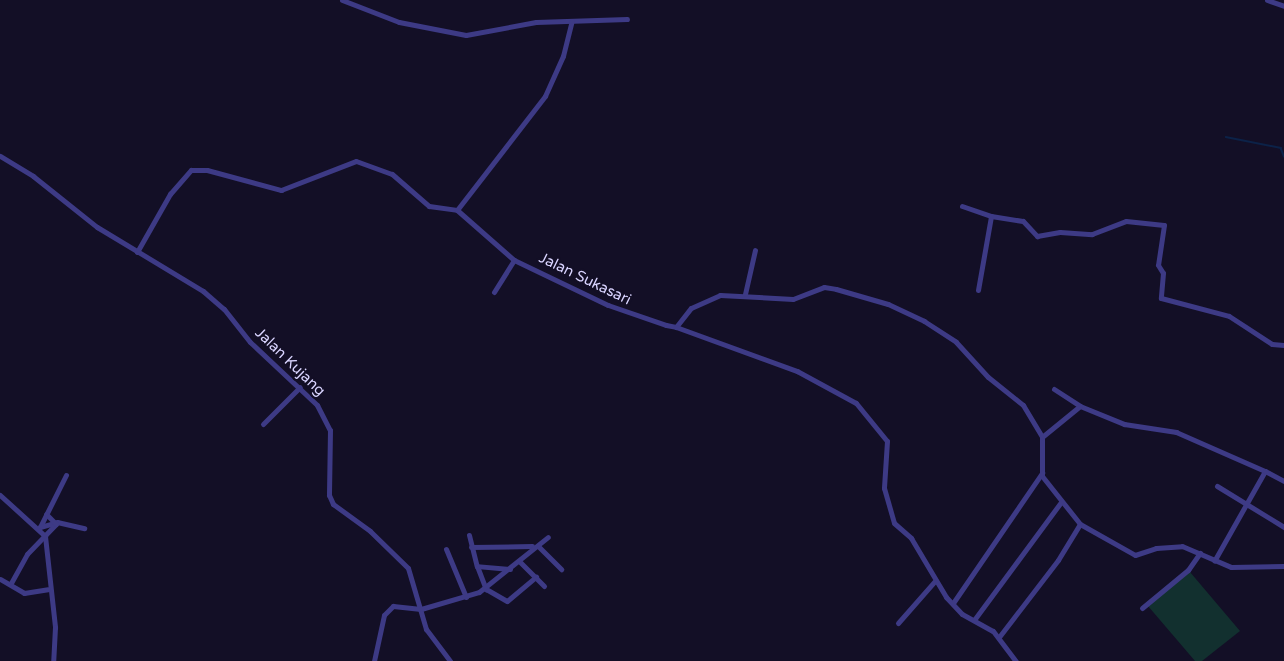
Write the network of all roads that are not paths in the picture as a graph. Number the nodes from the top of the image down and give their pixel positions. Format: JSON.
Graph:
{"nodes":[{"id":1,"x":342,"y":0,"type":"edge"},
{"id":2,"x":1267,"y":0,"type":"edge"},
{"id":3,"x":1284,"y":6,"type":"edge"},
{"id":4,"x":627,"y":19,"type":"dead end"},
{"id":5,"x":572,"y":21,"type":"junction"},
{"id":6,"x":0,"y":156,"type":"edge"},
{"id":7,"x":962,"y":206,"type":"dead end"},
{"id":8,"x":457,"y":210,"type":"junction"},
{"id":9,"x":991,"y":216,"type":"junction"},
{"id":10,"x":755,"y":250,"type":"dead end"},
{"id":11,"x":137,"y":252,"type":"junction"},
{"id":12,"x":514,"y":260,"type":"junction"},
{"id":13,"x":978,"y":290,"type":"dead end"},
{"id":14,"x":494,"y":292,"type":"dead end"},
{"id":15,"x":745,"y":294,"type":"junction"},
{"id":16,"x":676,"y":327,"type":"junction"},
{"id":17,"x":1284,"y":345,"type":"edge"},
{"id":18,"x":300,"y":387,"type":"junction"},
{"id":19,"x":1054,"y":389,"type":"dead end"},
{"id":20,"x":1080,"y":406,"type":"junction"},
{"id":21,"x":263,"y":424,"type":"dead end"},
{"id":22,"x":1042,"y":437,"type":"junction"},
{"id":23,"x":1265,"y":471,"type":"junction"},
{"id":24,"x":1042,"y":473,"type":"junction"},
{"id":25,"x":66,"y":475,"type":"dead end"},
{"id":26,"x":1284,"y":481,"type":"edge"},
{"id":27,"x":1217,"y":486,"type":"dead end"},
{"id":28,"x":0,"y":495,"type":"edge"},
{"id":29,"x":1061,"y":502,"type":"junction"},
{"id":30,"x":1247,"y":504,"type":"junction"},
{"id":31,"x":46,"y":514,"type":"junction"},
{"id":32,"x":57,"y":522,"type":"junction"},
{"id":33,"x":1080,"y":524,"type":"junction"},
{"id":34,"x":1284,"y":527,"type":"edge"},
{"id":35,"x":39,"y":528,"type":"junction"},
{"id":36,"x":84,"y":528,"type":"dead end"},
{"id":37,"x":469,"y":535,"type":"dead end"},
{"id":38,"x":45,"y":536,"type":"junction"},
{"id":39,"x":548,"y":537,"type":"dead end"},
{"id":40,"x":535,"y":546,"type":"junction"},
{"id":41,"x":471,"y":547,"type":"junction"},
{"id":42,"x":446,"y":549,"type":"dead end"},
{"id":43,"x":1200,"y":553,"type":"junction"},
{"id":44,"x":1214,"y":561,"type":"junction"},
{"id":45,"x":520,"y":562,"type":"junction"},
{"id":46,"x":477,"y":566,"type":"junction"},
{"id":47,"x":1284,"y":566,"type":"edge"},
{"id":48,"x":512,"y":569,"type":"junction"},
{"id":49,"x":561,"y":569,"type":"dead end"},
{"id":50,"x":536,"y":577,"type":"junction"},
{"id":51,"x":0,"y":579,"type":"edge"},
{"id":52,"x":934,"y":582,"type":"junction"},
{"id":53,"x":11,"y":583,"type":"junction"},
{"id":54,"x":544,"y":585,"type":"dead end"},
{"id":55,"x":48,"y":589,"type":"junction"},
{"id":56,"x":486,"y":589,"type":"junction"},
{"id":57,"x":466,"y":597,"type":"junction"},
{"id":58,"x":953,"y":603,"type":"junction"},
{"id":59,"x":1142,"y":608,"type":"dead end"},
{"id":60,"x":421,"y":609,"type":"junction"},
{"id":61,"x":974,"y":620,"type":"junction"},
{"id":62,"x":898,"y":623,"type":"dead end"},
{"id":63,"x":999,"y":637,"type":"junction"},
{"id":64,"x":53,"y":661,"type":"edge"},
{"id":65,"x":374,"y":661,"type":"edge"},
{"id":66,"x":450,"y":661,"type":"edge"},
{"id":67,"x":1016,"y":661,"type":"edge"}],
"edges":[{"from":1,"to":5,"type":"street"},
{"from":2,"to":3,"type":"street"},
{"from":4,"to":5,"type":"street"},
{"from":5,"to":8,"type":"street"},
{"from":6,"to":11,"type":"street","name":"Jalan Kujang"},
{"from":7,"to":9,"type":"street"},
{"from":8,"to":11,"type":"street"},
{"from":8,"to":12,"type":"street","name":"Jalan Sukasari"},
{"from":9,"to":13,"type":"street"},
{"from":9,"to":17,"type":"street"},
{"from":10,"to":15,"type":"street"},
{"from":11,"to":18,"type":"street","name":"Jalan Kujang"},
{"from":12,"to":14,"type":"street"},
{"from":12,"to":16,"type":"street","name":"Jalan Sukasari"},
{"from":15,"to":16,"type":"street"},
{"from":15,"to":22,"type":"street"},
{"from":16,"to":52,"type":"street","name":"Jalan Sukasari"},
{"from":18,"to":21,"type":"street"},
{"from":18,"to":60,"type":"street","name":"Jalan Kujang"},
{"from":19,"to":20,"type":"street"},
{"from":20,"to":22,"type":"street"},
{"from":20,"to":23,"type":"street"},
{"from":22,"to":24,"type":"street"},
{"from":23,"to":26,"type":"street"},
{"from":23,"to":30,"type":"street"},
{"from":24,"to":29,"type":"street"},
{"from":24,"to":58,"type":"street"},
{"from":25,"to":31,"type":"street"},
{"from":27,"to":30,"type":"street"},
{"from":28,"to":35,"type":"street"},
{"from":29,"to":33,"type":"street"},
{"from":29,"to":61,"type":"street"},
{"from":30,"to":34,"type":"street"},
{"from":30,"to":44,"type":"street"},
{"from":31,"to":32,"type":"street"},
{"from":31,"to":35,"type":"street"},
{"from":32,"to":35,"type":"street"},
{"from":32,"to":36,"type":"street"},
{"from":32,"to":38,"type":"street"},
{"from":33,"to":43,"type":"street"},
{"from":33,"to":63,"type":"street"},
{"from":35,"to":38,"type":"street"},
{"from":37,"to":41,"type":"street"},
{"from":38,"to":53,"type":"street"},
{"from":38,"to":55,"type":"street"},
{"from":39,"to":40,"type":"street"},
{"from":40,"to":41,"type":"street"},
{"from":40,"to":45,"type":"street"},
{"from":40,"to":49,"type":"street"},
{"from":41,"to":46,"type":"street"},
{"from":42,"to":57,"type":"street"},
{"from":43,"to":44,"type":"street"},
{"from":43,"to":59,"type":"street"},
{"from":44,"to":47,"type":"street"},
{"from":45,"to":48,"type":"street"},
{"from":45,"to":50,"type":"street"},
{"from":46,"to":48,"type":"street"},
{"from":46,"to":56,"type":"street"},
{"from":48,"to":56,"type":"street"},
{"from":50,"to":54,"type":"street"},
{"from":50,"to":56,"type":"street"},
{"from":51,"to":53,"type":"street"},
{"from":52,"to":58,"type":"street","name":"Jalan Sukasari"},
{"from":52,"to":62,"type":"street"},
{"from":53,"to":55,"type":"street"},
{"from":55,"to":64,"type":"street"},
{"from":56,"to":57,"type":"street"},
{"from":57,"to":60,"type":"street"},
{"from":58,"to":61,"type":"street","name":"Jalan Sukasari"},
{"from":60,"to":65,"type":"street"},
{"from":60,"to":66,"type":"street","name":"Jalan Kujang"},
{"from":61,"to":63,"type":"street","name":"Jalan Sukasari"},
{"from":63,"to":67,"type":"street"}]}
